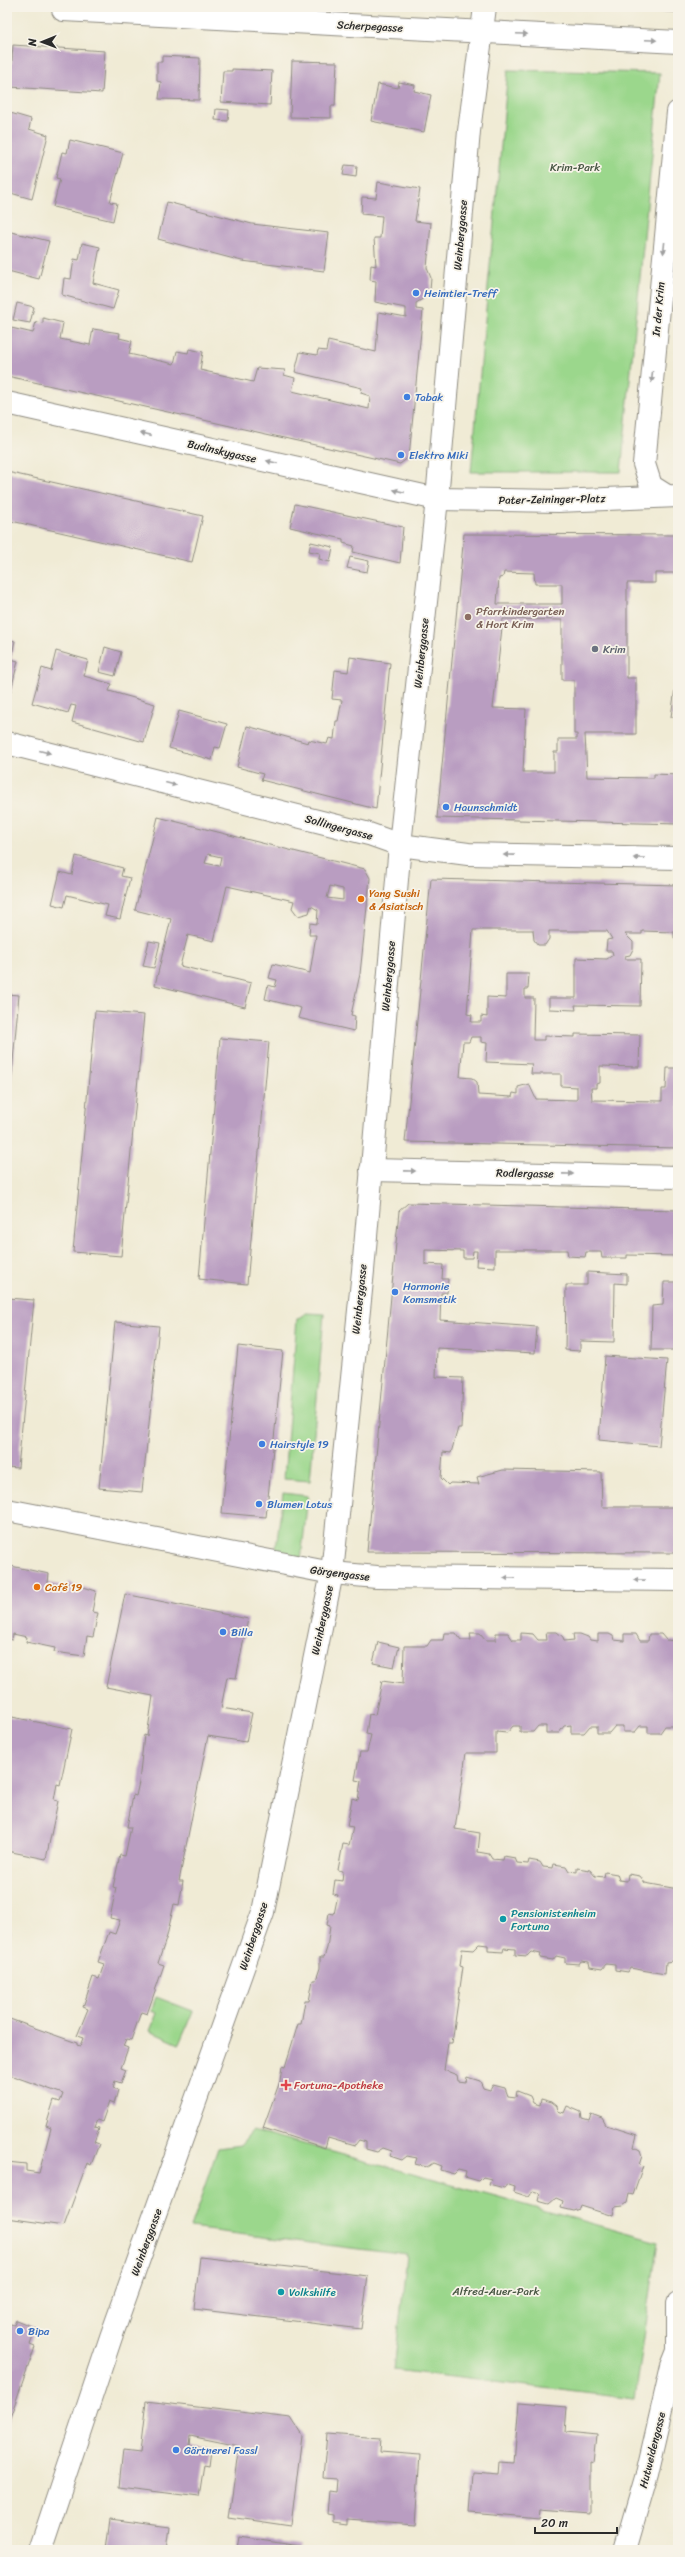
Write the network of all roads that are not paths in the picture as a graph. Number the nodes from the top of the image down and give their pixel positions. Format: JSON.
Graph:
{"nodes":[{"id":1,"x":485,"y":7,"type":"edge"},
{"id":2,"x":63,"y":10,"type":"dead end"},
{"id":3,"x":483,"y":32,"type":"junction"},
{"id":4,"x":678,"y":42,"type":"edge"},
{"id":5,"x":678,"y":112,"type":"edge"},
{"id":6,"x":7,"y":402,"type":"edge"},
{"id":7,"x":672,"y":496,"type":"edge"},
{"id":8,"x":437,"y":500,"type":"junction"},
{"id":9,"x":7,"y":743,"type":"edge"},
{"id":10,"x":400,"y":845,"type":"junction"},
{"id":11,"x":678,"y":858,"type":"edge"},
{"id":12,"x":371,"y":1170,"type":"junction"},
{"id":13,"x":678,"y":1177,"type":"edge"},
{"id":14,"x":7,"y":1510,"type":"edge"},
{"id":15,"x":332,"y":1573,"type":"junction"},
{"id":16,"x":678,"y":1580,"type":"edge"},
{"id":17,"x":678,"y":2304,"type":"edge"},
{"id":18,"x":678,"y":2351,"type":"edge"},
{"id":19,"x":40,"y":2550,"type":"edge"},
{"id":20,"x":625,"y":2550,"type":"edge"}],
"edges":[{"from":1,"to":3,"type":"street","name":"Weinberggasse"},
{"from":2,"to":3,"type":"street","name":"Scherpegasse"},
{"from":3,"to":4,"type":"street","name":"Scherpegasse","one_way":true},
{"from":3,"to":8,"type":"street","name":"Weinberggasse"},
{"from":5,"to":7,"type":"street","name":"In der Krim","one_way":true},
{"from":8,"to":6,"type":"street","name":"Budinskygasse","one_way":true},
{"from":7,"to":8,"type":"street","name":"Pater-Zeininger-Platz"},
{"from":8,"to":10,"type":"street","name":"Weinberggasse"},
{"from":9,"to":10,"type":"street","name":"Sollingergasse","one_way":true},
{"from":11,"to":10,"type":"street","name":"Sollingergasse","one_way":true},
{"from":10,"to":12,"type":"street","name":"Weinberggasse"},
{"from":12,"to":13,"type":"street","name":"Rodlergasse","one_way":true},
{"from":12,"to":15,"type":"street","name":"Weinberggasse"},
{"from":14,"to":15,"type":"street","name":"Görgengasse"},
{"from":16,"to":15,"type":"street","name":"Görgengasse","one_way":true},
{"from":15,"to":19,"type":"street","name":"Weinberggasse"},
{"from":17,"to":18,"type":"street","name":"Hutweidengasse"},
{"from":18,"to":20,"type":"street","name":"Hutweidengasse"}]}
